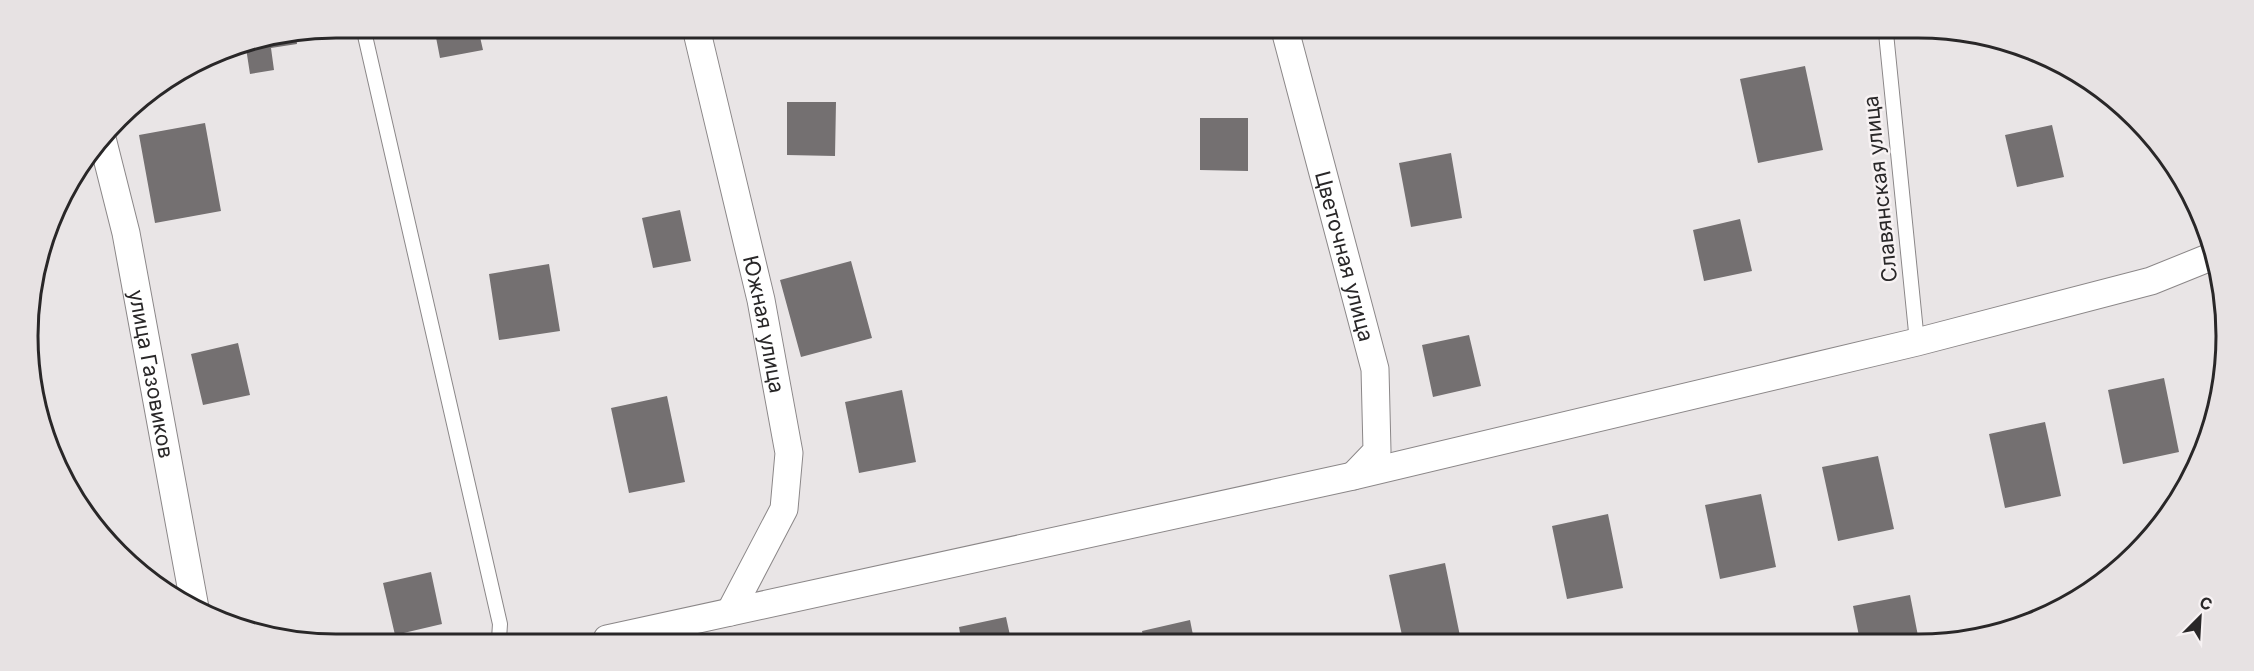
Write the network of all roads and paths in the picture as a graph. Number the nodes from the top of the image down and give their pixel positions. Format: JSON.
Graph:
{"nodes":[{"id":1,"x":366,"y":38,"type":"edge"},
{"id":2,"x":698,"y":38,"type":"edge"},
{"id":3,"x":1287,"y":38,"type":"edge"},
{"id":4,"x":1887,"y":38,"type":"edge"},
{"id":5,"x":104,"y":147,"type":"edge"},
{"id":6,"x":2206,"y":259,"type":"edge"},
{"id":7,"x":1917,"y":342,"type":"junction"},
{"id":8,"x":1353,"y":476,"type":"junction"},
{"id":9,"x":193,"y":598,"type":"edge"},
{"id":10,"x":730,"y":612,"type":"junction"},
{"id":11,"x":499,"y":634,"type":"edge"},
{"id":12,"x":629,"y":634,"type":"edge"}],
"edges":[{"from":1,"to":11,"type":"lane"},
{"from":2,"to":10,"type":"street","name":"Южная улица"},
{"from":3,"to":8,"type":"street","name":"Цветочная улица"},
{"from":4,"to":7,"type":"lane","name":"Славянская улица"},
{"from":5,"to":9,"type":"street","name":"улица Газовиков"},
{"from":6,"to":7,"type":"street"},
{"from":7,"to":8,"type":"street"},
{"from":8,"to":10,"type":"street"},
{"from":10,"to":12,"type":"street"}]}
